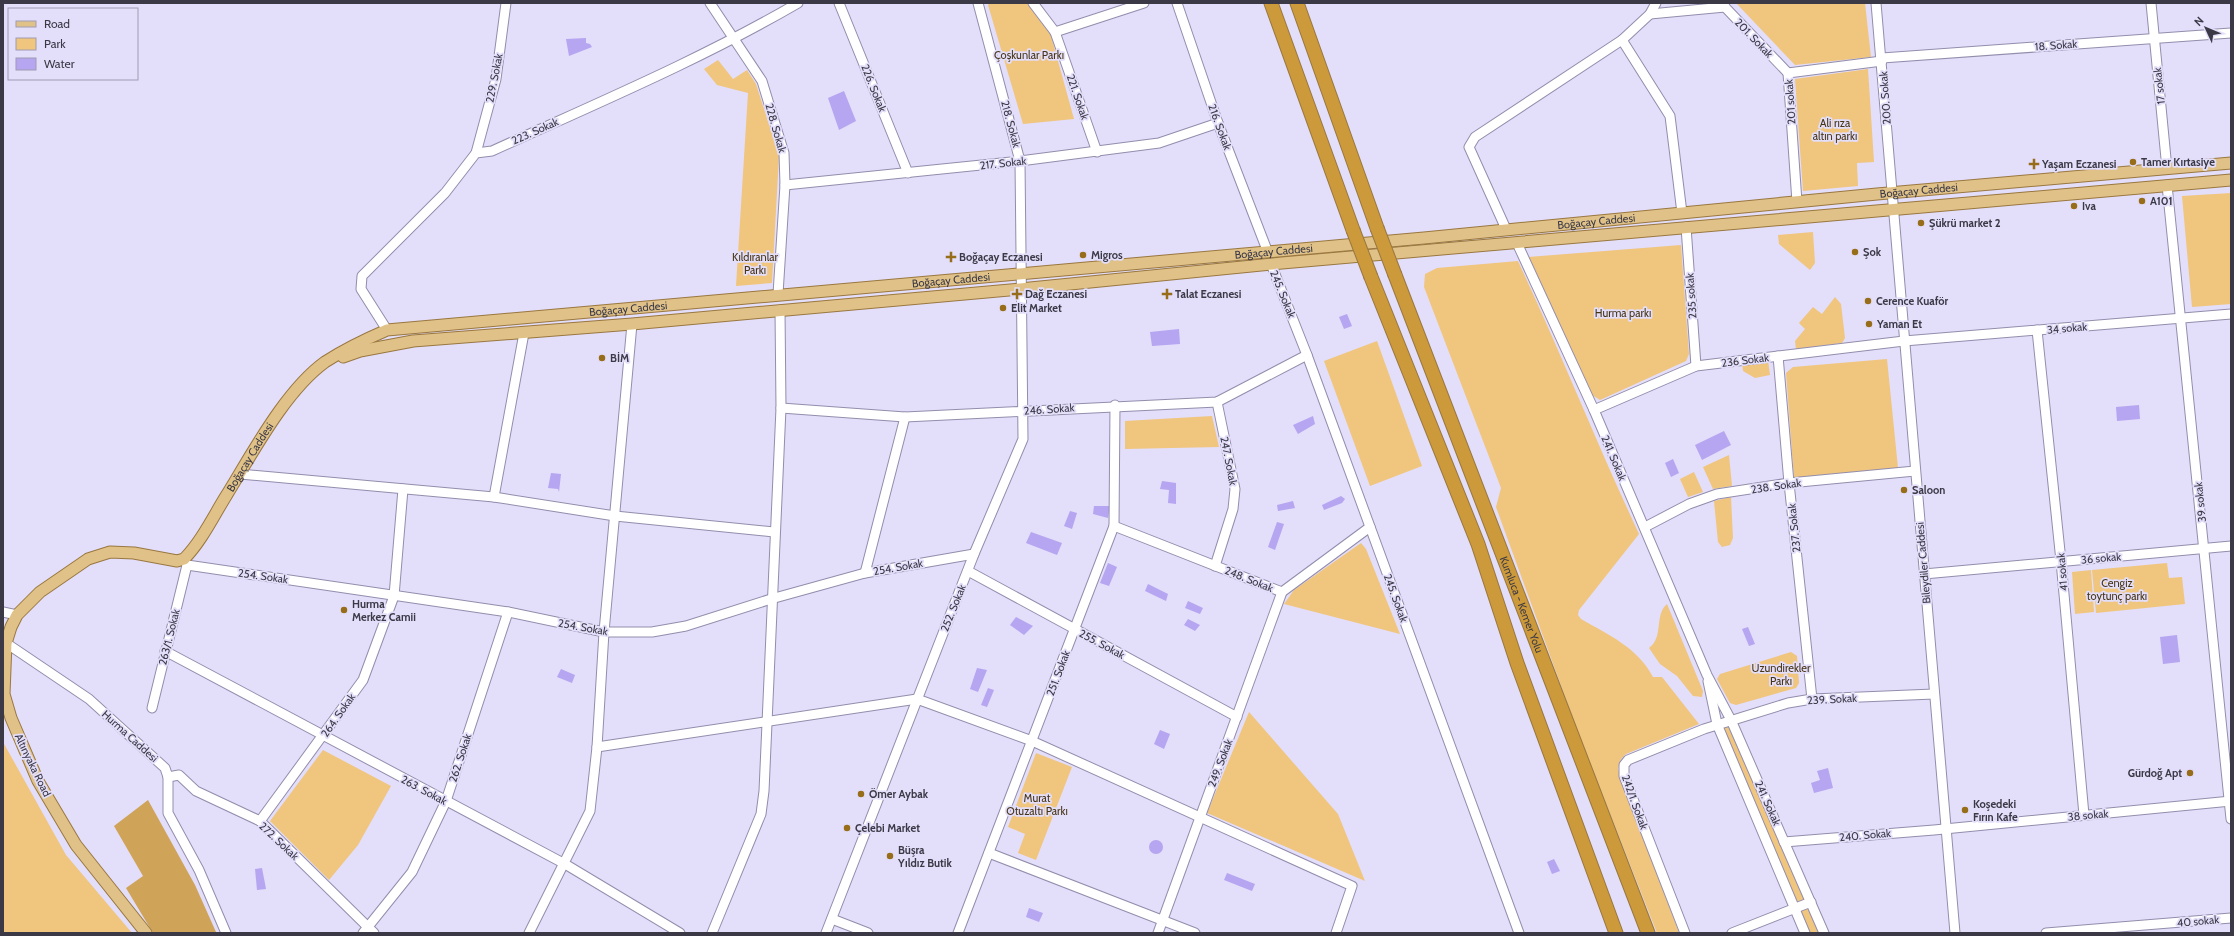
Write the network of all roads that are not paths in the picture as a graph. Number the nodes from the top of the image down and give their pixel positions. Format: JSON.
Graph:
{"nodes":[{"id":1,"x":506,"y":3,"type":"edge"},
{"id":2,"x":710,"y":3,"type":"edge"},
{"id":3,"x":798,"y":3,"type":"edge"},
{"id":4,"x":840,"y":3,"type":"edge"},
{"id":5,"x":979,"y":3,"type":"edge"},
{"id":6,"x":1033,"y":3,"type":"edge"},
{"id":7,"x":1144,"y":3,"type":"edge"},
{"id":8,"x":1177,"y":3,"type":"edge"},
{"id":9,"x":1272,"y":3,"type":"edge"},
{"id":10,"x":1297,"y":3,"type":"edge"},
{"id":11,"x":1656,"y":3,"type":"edge"},
{"id":12,"x":1876,"y":3,"type":"edge"},
{"id":13,"x":2151,"y":3,"type":"edge"},
{"id":14,"x":1723,"y":5,"type":"edge"},
{"id":15,"x":1650,"y":14,"type":"junction"},
{"id":16,"x":1055,"y":32,"type":"junction"},
{"id":17,"x":2231,"y":33,"type":"edge"},
{"id":18,"x":2154,"y":38,"type":"junction"},
{"id":19,"x":734,"y":39,"type":"junction"},
{"id":20,"x":1622,"y":40,"type":"junction"},
{"id":21,"x":1882,"y":60,"type":"junction"},
{"id":22,"x":1788,"y":73,"type":"junction"},
{"id":23,"x":1218,"y":123,"type":"junction"},
{"id":24,"x":1097,"y":152,"type":"junction"},
{"id":25,"x":476,"y":153,"type":"junction"},
{"id":26,"x":1020,"y":162,"type":"junction"},
{"id":27,"x":2231,"y":163,"type":"edge"},
{"id":28,"x":2167,"y":169,"type":"junction"},
{"id":29,"x":908,"y":173,"type":"junction"},
{"id":30,"x":2231,"y":180,"type":"edge"},
{"id":31,"x":785,"y":185,"type":"junction"},
{"id":32,"x":2167,"y":186,"type":"junction"},
{"id":33,"x":1891,"y":193,"type":"junction"},
{"id":34,"x":1797,"y":202,"type":"junction"},
{"id":35,"x":1892,"y":209,"type":"junction"},
{"id":36,"x":1682,"y":213,"type":"junction"},
{"id":37,"x":1686,"y":227,"type":"junction"},
{"id":38,"x":1506,"y":229,"type":"junction"},
{"id":39,"x":1517,"y":243,"type":"junction"},
{"id":40,"x":1267,"y":250,"type":"junction"},
{"id":41,"x":1271,"y":264,"type":"junction"},
{"id":42,"x":1021,"y":273,"type":"junction"},
{"id":43,"x":1020,"y":289,"type":"junction"},
{"id":44,"x":778,"y":294,"type":"junction"},
{"id":45,"x":780,"y":310,"type":"junction"},
{"id":46,"x":2231,"y":314,"type":"edge"},
{"id":47,"x":2182,"y":318,"type":"junction"},
{"id":48,"x":632,"y":324,"type":"junction"},
{"id":49,"x":387,"y":330,"type":"junction"},
{"id":50,"x":2037,"y":330,"type":"junction"},
{"id":51,"x":524,"y":333,"type":"junction"},
{"id":52,"x":1904,"y":342,"type":"junction"},
{"id":53,"x":1307,"y":355,"type":"junction"},
{"id":54,"x":1778,"y":356,"type":"junction"},
{"id":55,"x":325,"y":363,"type":"junction"},
{"id":56,"x":1696,"y":366,"type":"junction"},
{"id":57,"x":1217,"y":402,"type":"junction"},
{"id":58,"x":1115,"y":405,"type":"junction"},
{"id":59,"x":781,"y":408,"type":"junction"},
{"id":60,"x":1594,"y":410,"type":"junction"},
{"id":61,"x":1022,"y":411,"type":"junction"},
{"id":62,"x":905,"y":417,"type":"junction"},
{"id":63,"x":1915,"y":471,"type":"junction"},
{"id":64,"x":240,"y":474,"type":"junction"},
{"id":65,"x":1789,"y":483,"type":"junction"},
{"id":66,"x":403,"y":489,"type":"junction"},
{"id":67,"x":494,"y":497,"type":"junction"},
{"id":68,"x":615,"y":516,"type":"junction"},
{"id":69,"x":1114,"y":526,"type":"junction"},
{"id":70,"x":1370,"y":527,"type":"junction"},
{"id":71,"x":1645,"y":527,"type":"junction"},
{"id":72,"x":774,"y":532,"type":"junction"},
{"id":73,"x":2231,"y":546,"type":"edge"},
{"id":74,"x":2204,"y":548,"type":"junction"},
{"id":75,"x":974,"y":554,"type":"junction"},
{"id":76,"x":185,"y":562,"type":"junction"},
{"id":77,"x":2061,"y":562,"type":"junction"},
{"id":78,"x":1215,"y":566,"type":"junction"},
{"id":79,"x":968,"y":571,"type":"junction"},
{"id":80,"x":865,"y":573,"type":"junction"},
{"id":81,"x":1924,"y":574,"type":"junction"},
{"id":82,"x":1282,"y":592,"type":"junction"},
{"id":83,"x":394,"y":596,"type":"junction"},
{"id":84,"x":771,"y":599,"type":"junction"},
{"id":85,"x":3,"y":612,"type":"edge"},
{"id":86,"x":508,"y":612,"type":"junction"},
{"id":87,"x":17,"y":615,"type":"junction"},
{"id":88,"x":1074,"y":628,"type":"junction"},
{"id":89,"x":604,"y":632,"type":"junction"},
{"id":90,"x":6,"y":643,"type":"junction"},
{"id":91,"x":165,"y":651,"type":"junction"},
{"id":92,"x":1707,"y":675,"type":"junction"},
{"id":93,"x":1934,"y":694,"type":"junction"},
{"id":94,"x":917,"y":699,"type":"junction"},
{"id":95,"x":1812,"y":699,"type":"junction"},
{"id":96,"x":152,"y":708,"type":"dead end"},
{"id":97,"x":1237,"y":717,"type":"junction"},
{"id":98,"x":1731,"y":720,"type":"junction"},
{"id":99,"x":767,"y":721,"type":"junction"},
{"id":100,"x":1716,"y":724,"type":"junction"},
{"id":101,"x":323,"y":736,"type":"junction"},
{"id":102,"x":1032,"y":741,"type":"junction"},
{"id":103,"x":597,"y":747,"type":"junction"},
{"id":104,"x":168,"y":777,"type":"junction"},
{"id":105,"x":446,"y":801,"type":"junction"},
{"id":106,"x":2230,"y":801,"type":"edge"},
{"id":107,"x":2084,"y":815,"type":"junction"},
{"id":108,"x":1199,"y":818,"type":"junction"},
{"id":109,"x":2231,"y":819,"type":"edge"},
{"id":110,"x":260,"y":821,"type":"junction"},
{"id":111,"x":1945,"y":828,"type":"junction"},
{"id":112,"x":1784,"y":842,"type":"junction"},
{"id":113,"x":989,"y":853,"type":"junction"},
{"id":114,"x":565,"y":864,"type":"junction"},
{"id":115,"x":1811,"y":902,"type":"junction"},
{"id":116,"x":1794,"y":908,"type":"junction"},
{"id":117,"x":2231,"y":918,"type":"edge"},
{"id":118,"x":832,"y":919,"type":"junction"},
{"id":119,"x":1162,"y":920,"type":"junction"},
{"id":120,"x":368,"y":931,"type":"edge"},
{"id":121,"x":2085,"y":932,"type":"edge"},
{"id":122,"x":146,"y":933,"type":"edge"},
{"id":123,"x":226,"y":933,"type":"edge"},
{"id":124,"x":530,"y":933,"type":"edge"},
{"id":125,"x":680,"y":933,"type":"edge"},
{"id":126,"x":712,"y":933,"type":"edge"},
{"id":127,"x":826,"y":933,"type":"edge"},
{"id":128,"x":868,"y":933,"type":"edge"},
{"id":129,"x":958,"y":933,"type":"edge"},
{"id":130,"x":1158,"y":933,"type":"edge"},
{"id":131,"x":1195,"y":933,"type":"edge"},
{"id":132,"x":1336,"y":933,"type":"edge"},
{"id":133,"x":1519,"y":933,"type":"edge"},
{"id":134,"x":1616,"y":933,"type":"edge"},
{"id":135,"x":1648,"y":933,"type":"edge"},
{"id":136,"x":1685,"y":933,"type":"edge"},
{"id":137,"x":1732,"y":933,"type":"edge"},
{"id":138,"x":1806,"y":933,"type":"edge"},
{"id":139,"x":1824,"y":933,"type":"edge"},
{"id":140,"x":1955,"y":933,"type":"edge"},
{"id":141,"x":2046,"y":933,"type":"edge"}],
"edges":[{"from":1,"to":25,"type":"street","name":"229. Sokak"},
{"from":2,"to":19,"type":"street","name":"228. Sokak"},
{"from":3,"to":19,"type":"street","name":"223. Sokak"},
{"from":4,"to":29,"type":"street","name":"226. Sokak"},
{"from":5,"to":26,"type":"street","name":"218. Sokak"},
{"from":6,"to":16,"type":"street","name":"221. Sokak"},
{"from":7,"to":16,"type":"street"},
{"from":8,"to":23,"type":"street","name":"216. Sokak"},
{"from":9,"to":134,"type":"highway","name":"Kumluca - Kemer Yolu","bridge":true},
{"from":10,"to":135,"type":"highway","name":"Kumluca - Kemer Yolu","bridge":true},
{"from":11,"to":15,"type":"street"},
{"from":12,"to":21,"type":"street","name":"200. Sokak"},
{"from":13,"to":18,"type":"street","name":"17 sokak"},
{"from":14,"to":15,"type":"street"},
{"from":14,"to":22,"type":"street","name":"201. Sokak"},
{"from":15,"to":20,"type":"street"},
{"from":16,"to":24,"type":"street","name":"221. Sokak"},
{"from":17,"to":18,"type":"street","name":"18. Sokak"},
{"from":18,"to":21,"type":"street","name":"18. Sokak"},
{"from":18,"to":28,"type":"street","name":"17 sokak"},
{"from":19,"to":25,"type":"street","name":"223. Sokak"},
{"from":19,"to":31,"type":"street","name":"228. Sokak"},
{"from":20,"to":36,"type":"street"},
{"from":20,"to":38,"type":"street"},
{"from":21,"to":22,"type":"street","name":"201 sokak"},
{"from":21,"to":33,"type":"street","name":"200. Sokak"},
{"from":22,"to":34,"type":"street","name":"201 sokak"},
{"from":23,"to":24,"type":"street","name":"217. Sokak"},
{"from":23,"to":40,"type":"street","name":"216. Sokak"},
{"from":24,"to":26,"type":"street","name":"217. Sokak"},
{"from":25,"to":49,"type":"street"},
{"from":26,"to":29,"type":"street","name":"217. Sokak"},
{"from":26,"to":42,"type":"street","name":"218. Sokak"},
{"from":27,"to":28,"type":"main road","name":"Boğaçay Caddesi"},
{"from":28,"to":33,"type":"main road","name":"Boğaçay Caddesi"},
{"from":29,"to":31,"type":"street","name":"217. Sokak"},
{"from":30,"to":32,"type":"main road","name":"Boğaçay Caddesi"},
{"from":31,"to":44,"type":"street","name":"228. Sokak"},
{"from":32,"to":35,"type":"main road","name":"Boğaçay Caddesi"},
{"from":32,"to":47,"type":"street","name":"39 sokak"},
{"from":33,"to":34,"type":"main road","name":"Boğaçay Caddesi"},
{"from":33,"to":35,"type":"street","name":"Bileydiler Caddesi"},
{"from":34,"to":36,"type":"main road","name":"Boğaçay Caddesi"},
{"from":35,"to":37,"type":"main road","name":"Boğaçay Caddesi"},
{"from":35,"to":52,"type":"street","name":"Bileydiler Caddesi"},
{"from":36,"to":38,"type":"main road","name":"Boğaçay Caddesi"},
{"from":37,"to":39,"type":"main road","name":"Boğaçay Caddesi"},
{"from":37,"to":56,"type":"street","name":"235 sokak"},
{"from":38,"to":40,"type":"main road","name":"Boğaçay Caddesi"},
{"from":39,"to":41,"type":"main road","name":"Boğaçay Caddesi"},
{"from":39,"to":60,"type":"street","name":"241. Sokak"},
{"from":40,"to":42,"type":"main road","name":"Boğaçay Caddesi"},
{"from":41,"to":43,"type":"main road","name":"Boğaçay Caddesi"},
{"from":41,"to":53,"type":"street","name":"245. Sokak"},
{"from":42,"to":43,"type":"street","name":"252. Sokak"},
{"from":42,"to":44,"type":"main road","name":"Boğaçay Caddesi"},
{"from":43,"to":45,"type":"main road","name":"Boğaçay Caddesi"},
{"from":43,"to":61,"type":"street","name":"252. Sokak"},
{"from":44,"to":49,"type":"main road","name":"Boğaçay Caddesi"},
{"from":45,"to":48,"type":"main road","name":"Boğaçay Caddesi"},
{"from":45,"to":59,"type":"street"},
{"from":46,"to":47,"type":"street","name":"34 sokak"},
{"from":47,"to":50,"type":"street","name":"34 sokak"},
{"from":47,"to":74,"type":"street","name":"39 sokak"},
{"from":48,"to":51,"type":"main road","name":"Boğaçay Caddesi"},
{"from":48,"to":68,"type":"street"},
{"from":49,"to":55,"type":"main road","name":"Boğaçay Caddesi"},
{"from":50,"to":52,"type":"street","name":"34 sokak"},
{"from":50,"to":77,"type":"street","name":"41 sokak"},
{"from":51,"to":55,"type":"main road","name":"Boğaçay Caddesi"},
{"from":51,"to":67,"type":"street"},
{"from":52,"to":54,"type":"street","name":"236 Sokak"},
{"from":52,"to":63,"type":"street","name":"Bileydiler Caddesi"},
{"from":53,"to":57,"type":"street","name":"246. Sokak"},
{"from":53,"to":70,"type":"street","name":"245. Sokak"},
{"from":54,"to":56,"type":"street","name":"236 Sokak"},
{"from":54,"to":65,"type":"street","name":"237. Sokak"},
{"from":55,"to":64,"type":"main road","name":"Boğaçay Caddesi"},
{"from":56,"to":60,"type":"street","name":"236 Sokak"},
{"from":57,"to":58,"type":"street","name":"246. Sokak"},
{"from":57,"to":78,"type":"street","name":"247. Sokak"},
{"from":58,"to":61,"type":"street","name":"246. Sokak"},
{"from":58,"to":69,"type":"street","name":"251. Sokak"},
{"from":59,"to":62,"type":"street","name":"246. Sokak"},
{"from":59,"to":72,"type":"street"},
{"from":60,"to":71,"type":"street","name":"241. Sokak"},
{"from":61,"to":62,"type":"street","name":"246. Sokak"},
{"from":61,"to":75,"type":"street","name":"252. Sokak"},
{"from":62,"to":80,"type":"street"},
{"from":63,"to":65,"type":"street","name":"238. Sokak"},
{"from":63,"to":81,"type":"street","name":"Bileydiler Caddesi"},
{"from":64,"to":66,"type":"street"},
{"from":64,"to":76,"type":"main road","name":"Boğaçay Caddesi"},
{"from":65,"to":71,"type":"street","name":"238. Sokak"},
{"from":65,"to":95,"type":"street","name":"237. Sokak"},
{"from":66,"to":67,"type":"street"},
{"from":66,"to":83,"type":"street","name":"264. Sokak"},
{"from":67,"to":68,"type":"street"},
{"from":68,"to":72,"type":"street"},
{"from":68,"to":89,"type":"street"},
{"from":69,"to":78,"type":"street","name":"248. Sokak"},
{"from":69,"to":88,"type":"street","name":"251. Sokak"},
{"from":70,"to":82,"type":"street","name":"248. Sokak"},
{"from":70,"to":133,"type":"street","name":"245. Sokak"},
{"from":71,"to":92,"type":"street","name":"241. Sokak"},
{"from":72,"to":84,"type":"street"},
{"from":73,"to":74,"type":"street","name":"36 sokak"},
{"from":74,"to":77,"type":"street","name":"36 sokak"},
{"from":74,"to":106,"type":"street","name":"39 sokak"},
{"from":75,"to":79,"type":"street","name":"252. Sokak"},
{"from":75,"to":80,"type":"street","name":"254. Sokak"},
{"from":76,"to":83,"type":"street","name":"254. Sokak"},
{"from":76,"to":87,"type":"main road","name":"Altınyaka Road"},
{"from":76,"to":91,"type":"street","name":"263/1. Sokak"},
{"from":77,"to":81,"type":"street","name":"36 sokak"},
{"from":77,"to":107,"type":"street","name":"41 sokak"},
{"from":78,"to":82,"type":"street","name":"248. Sokak"},
{"from":79,"to":88,"type":"street","name":"255. Sokak"},
{"from":79,"to":94,"type":"street","name":"252. Sokak"},
{"from":80,"to":84,"type":"street","name":"254. Sokak"},
{"from":81,"to":93,"type":"street","name":"Bileydiler Caddesi"},
{"from":82,"to":97,"type":"street","name":"249. Sokak"},
{"from":83,"to":86,"type":"street","name":"254. Sokak"},
{"from":83,"to":101,"type":"street","name":"264. Sokak"},
{"from":84,"to":89,"type":"street","name":"254. Sokak"},
{"from":84,"to":99,"type":"street"},
{"from":85,"to":87,"type":"street"},
{"from":86,"to":89,"type":"street","name":"254. Sokak"},
{"from":86,"to":105,"type":"street","name":"262. Sokak"},
{"from":87,"to":90,"type":"main road","name":"Altınyaka Road"},
{"from":88,"to":97,"type":"street","name":"255. Sokak"},
{"from":88,"to":102,"type":"street","name":"251. Sokak"},
{"from":89,"to":103,"type":"street"},
{"from":90,"to":104,"type":"street","name":"Hurma Caddesi"},
{"from":90,"to":122,"type":"main road","name":"Altınyaka Road"},
{"from":91,"to":96,"type":"street","name":"263/1. Sokak"},
{"from":91,"to":101,"type":"street","name":"263. Sokak"},
{"from":92,"to":98,"type":"street","name":"241. Sokak"},
{"from":92,"to":100,"type":"street","name":"241. Sokak"},
{"from":93,"to":95,"type":"street","name":"239. Sokak"},
{"from":93,"to":111,"type":"street","name":"Bileydiler Caddesi"},
{"from":94,"to":99,"type":"street"},
{"from":94,"to":102,"type":"street"},
{"from":94,"to":118,"type":"street","name":"252. Sokak"},
{"from":95,"to":98,"type":"street","name":"239. Sokak"},
{"from":97,"to":108,"type":"street","name":"249. Sokak"},
{"from":98,"to":100,"type":"street","name":"239. Sokak"},
{"from":98,"to":112,"type":"street","name":"241. Sokak"},
{"from":99,"to":103,"type":"street"},
{"from":99,"to":126,"type":"street"},
{"from":100,"to":116,"type":"street","name":"241. Sokak"},
{"from":100,"to":136,"type":"street","name":"242/1. Sokak"},
{"from":101,"to":105,"type":"street","name":"263. Sokak"},
{"from":101,"to":110,"type":"street","name":"264. Sokak"},
{"from":102,"to":108,"type":"street"},
{"from":102,"to":113,"type":"street","name":"251. Sokak"},
{"from":103,"to":114,"type":"street"},
{"from":104,"to":110,"type":"street","name":"272. Sokak"},
{"from":104,"to":123,"type":"street"},
{"from":105,"to":114,"type":"street","name":"263. Sokak"},
{"from":105,"to":120,"type":"street","name":"262. Sokak"},
{"from":106,"to":107,"type":"street","name":"38 sokak"},
{"from":106,"to":109,"type":"street","name":"39 sokak"},
{"from":107,"to":111,"type":"street","name":"38 sokak"},
{"from":108,"to":119,"type":"street","name":"249. Sokak"},
{"from":108,"to":132,"type":"street"},
{"from":110,"to":120,"type":"street","name":"272. Sokak"},
{"from":111,"to":112,"type":"street","name":"240. Sokak"},
{"from":111,"to":140,"type":"street","name":"Bileydiler Caddesi"},
{"from":112,"to":115,"type":"street","name":"241. Sokak"},
{"from":113,"to":119,"type":"street"},
{"from":113,"to":129,"type":"street","name":"251. Sokak"},
{"from":114,"to":124,"type":"street"},
{"from":114,"to":125,"type":"street","name":"263. Sokak"},
{"from":115,"to":116,"type":"street"},
{"from":115,"to":139,"type":"street","name":"241. Sokak"},
{"from":116,"to":137,"type":"street"},
{"from":116,"to":138,"type":"street","name":"241. Sokak"},
{"from":117,"to":121,"type":"street","name":"40 sokak"},
{"from":118,"to":127,"type":"street","name":"252. Sokak"},
{"from":118,"to":128,"type":"street"},
{"from":119,"to":130,"type":"street","name":"249. Sokak"},
{"from":119,"to":131,"type":"street"},
{"from":121,"to":141,"type":"street","name":"40 sokak"}]}
